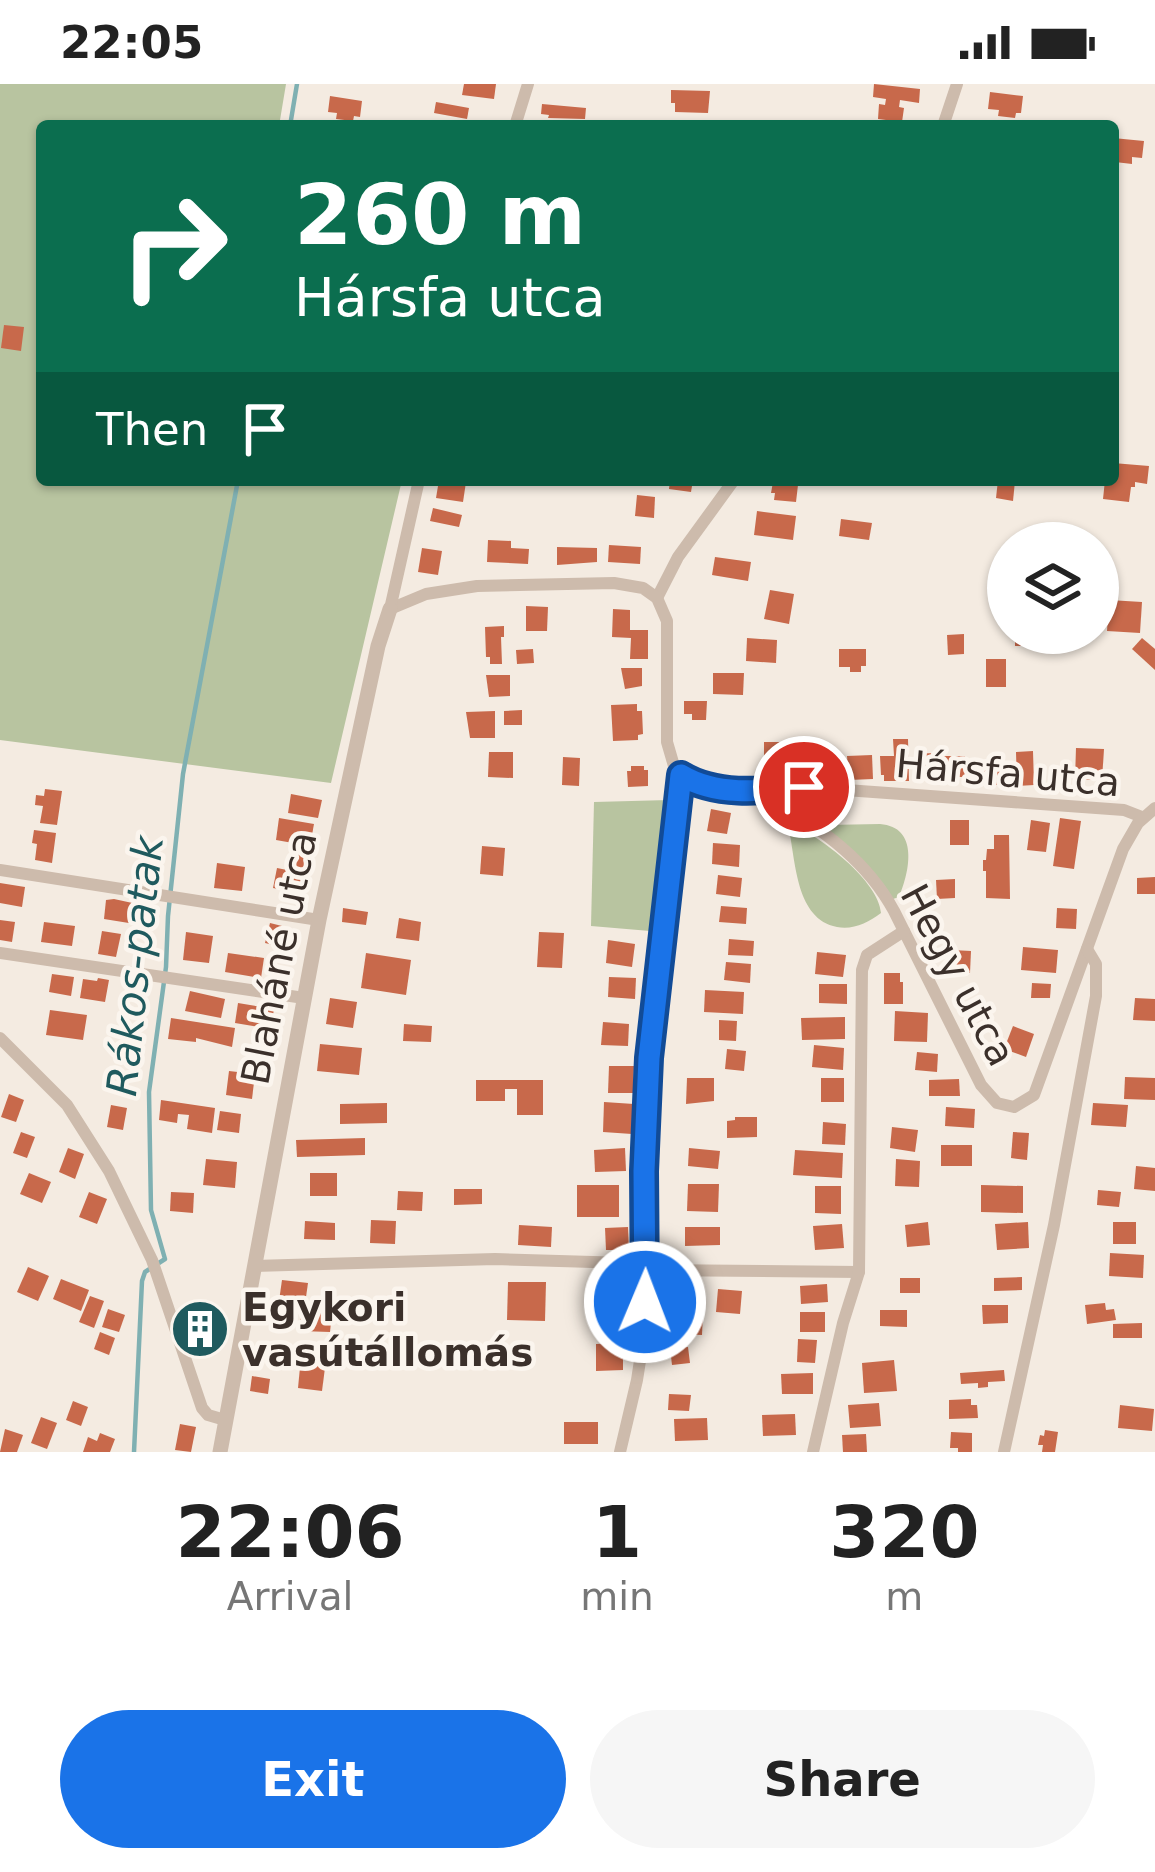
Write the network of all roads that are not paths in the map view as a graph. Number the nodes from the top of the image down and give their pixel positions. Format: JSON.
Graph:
{"nodes":[{"id":1,"x":528,"y":84,"type":"edge"},
{"id":2,"x":957,"y":84,"type":"edge"},
{"id":3,"x":517,"y":120,"type":"edge"},
{"id":4,"x":945,"y":120,"type":"edge"},
{"id":5,"x":418,"y":486,"type":"edge"},
{"id":6,"x":730,"y":486,"type":"edge"},
{"id":7,"x":657,"y":598,"type":"junction"},
{"id":8,"x":390,"y":610,"type":"junction"},
{"id":9,"x":681,"y":775,"type":"junction"},
{"id":10,"x":755,"y":793,"type":"junction"},
{"id":11,"x":1155,"y":808,"type":"edge"},
{"id":12,"x":1142,"y":818,"type":"junction"},
{"id":13,"x":0,"y":870,"type":"edge"},
{"id":14,"x":319,"y":920,"type":"junction"},
{"id":15,"x":904,"y":932,"type":"junction"},
{"id":16,"x":1087,"y":950,"type":"junction"},
{"id":17,"x":0,"y":952,"type":"edge"},
{"id":18,"x":304,"y":998,"type":"junction"},
{"id":19,"x":0,"y":1038,"type":"edge"},
{"id":20,"x":254,"y":1266,"type":"junction"},
{"id":21,"x":646,"y":1270,"type":"junction"},
{"id":22,"x":859,"y":1272,"type":"junction"},
{"id":23,"x":225,"y":1420,"type":"junction"},
{"id":24,"x":220,"y":1452,"type":"edge"},
{"id":25,"x":620,"y":1452,"type":"edge"},
{"id":26,"x":813,"y":1452,"type":"edge"},
{"id":27,"x":1004,"y":1452,"type":"edge"}],
"edges":[{"from":1,"to":3,"type":"street"},
{"from":2,"to":4,"type":"street"},
{"from":5,"to":8,"type":"street","name":"Blaháné utca"},
{"from":6,"to":7,"type":"street"},
{"from":7,"to":8,"type":"street"},
{"from":7,"to":9,"type":"street"},
{"from":8,"to":14,"type":"street","name":"Blaháné utca"},
{"from":9,"to":10,"type":"street","name":"Hársfa utca"},
{"from":9,"to":21,"type":"street"},
{"from":10,"to":12,"type":"street","name":"Hársfa utca"},
{"from":10,"to":15,"type":"street","name":"Hegy utca"},
{"from":11,"to":12,"type":"street","name":"Hegy utca"},
{"from":12,"to":16,"type":"street","name":"Hegy utca"},
{"from":13,"to":14,"type":"street"},
{"from":14,"to":18,"type":"street","name":"Blaháné utca"},
{"from":15,"to":16,"type":"street","name":"Hegy utca"},
{"from":15,"to":22,"type":"street"},
{"from":16,"to":27,"type":"street"},
{"from":17,"to":18,"type":"street"},
{"from":18,"to":20,"type":"street","name":"Blaháné utca"},
{"from":19,"to":23,"type":"street"},
{"from":20,"to":21,"type":"street"},
{"from":20,"to":23,"type":"street","name":"Blaháné utca"},
{"from":21,"to":22,"type":"street"},
{"from":21,"to":25,"type":"street"},
{"from":22,"to":26,"type":"street"},
{"from":23,"to":24,"type":"street","name":"Blaháné utca"}]}
